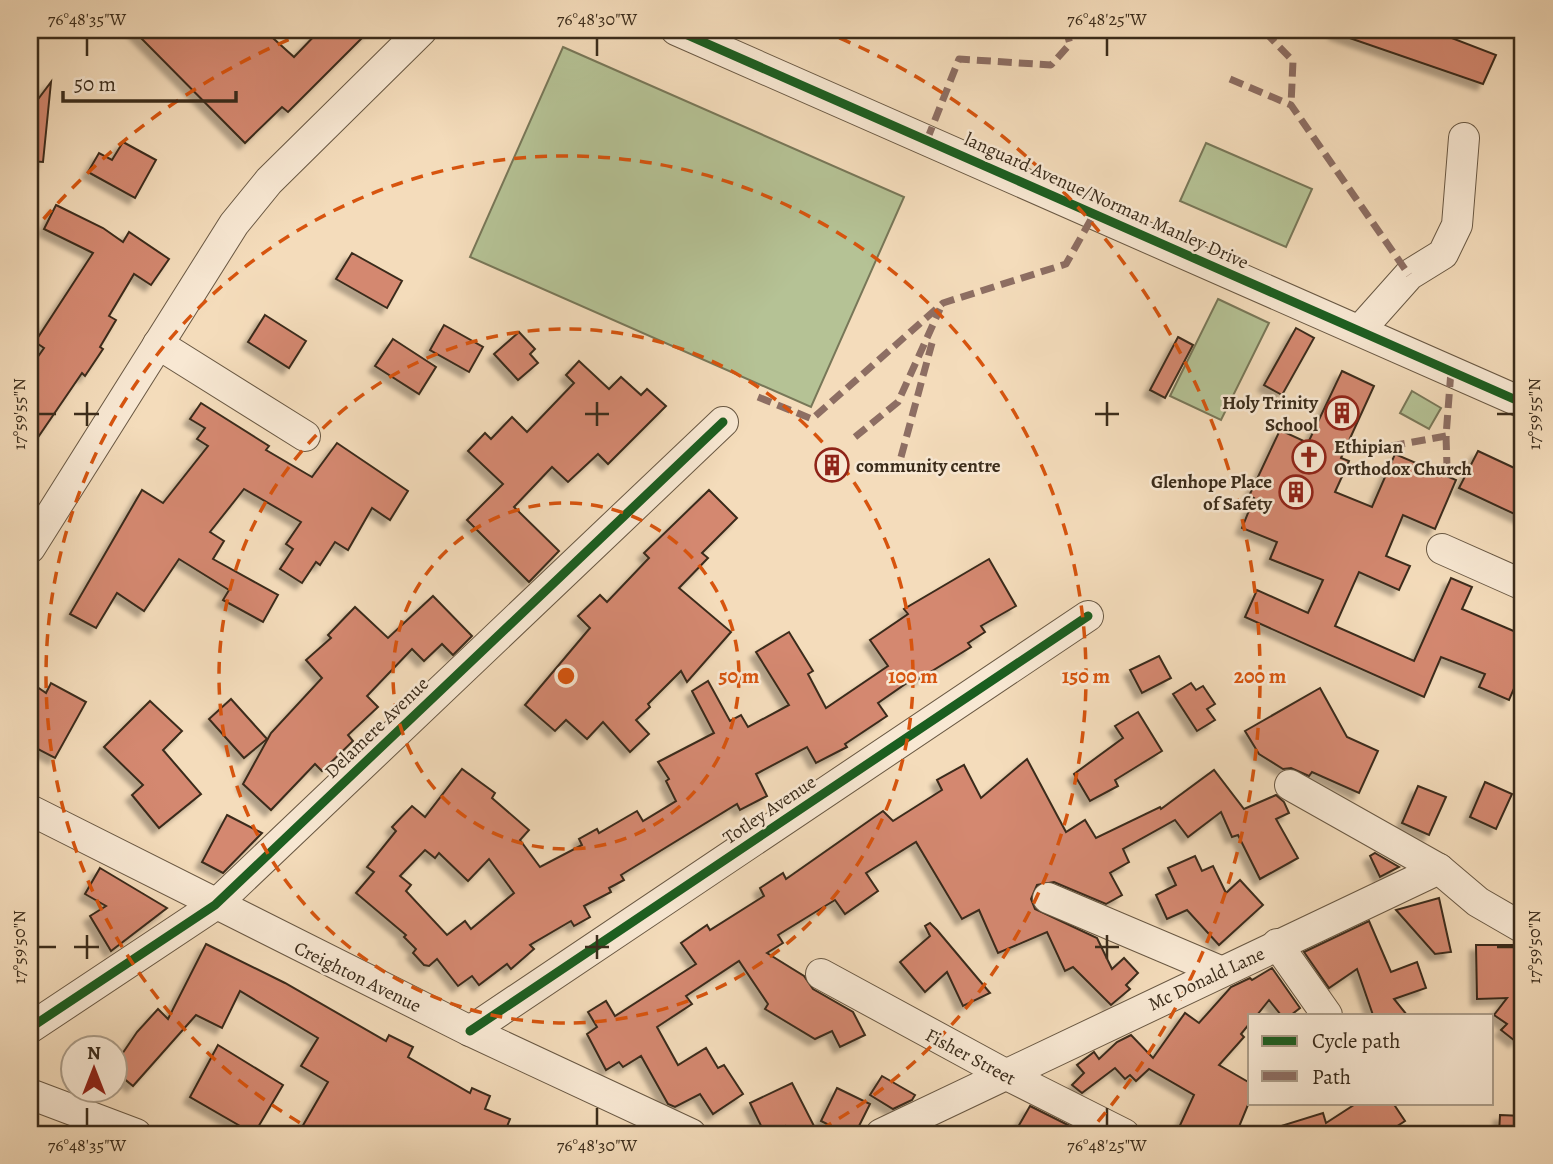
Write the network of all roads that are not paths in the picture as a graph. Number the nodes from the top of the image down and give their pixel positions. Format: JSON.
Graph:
{"nodes":[{"id":1,"x":422,"y":30,"type":"edge"},
{"id":2,"x":677,"y":30,"type":"edge"},
{"id":3,"x":1464,"y":138,"type":"dead end"},
{"id":4,"x":1360,"y":330,"type":"junction"},
{"id":5,"x":158,"y":344,"type":"junction"},
{"id":6,"x":1523,"y":403,"type":"edge"},
{"id":7,"x":723,"y":422,"type":"dead end"},
{"id":8,"x":305,"y":436,"type":"dead end"},
{"id":9,"x":30,"y":548,"type":"edge"},
{"id":10,"x":1442,"y":549,"type":"dead end"},
{"id":11,"x":1523,"y":585,"type":"edge"},
{"id":12,"x":1087,"y":615,"type":"dead end"},
{"id":13,"x":1290,"y":785,"type":"dead end"},
{"id":14,"x":30,"y":810,"type":"edge"},
{"id":15,"x":1439,"y":869,"type":"junction"},
{"id":16,"x":1048,"y":898,"type":"dead end"},
{"id":17,"x":215,"y":905,"type":"junction"},
{"id":18,"x":1523,"y":928,"type":"edge"},
{"id":19,"x":1277,"y":944,"type":"junction"},
{"id":20,"x":1220,"y":971,"type":"junction"},
{"id":21,"x":821,"y":974,"type":"dead end"},
{"id":22,"x":1326,"y":1014,"type":"edge"},
{"id":23,"x":30,"y":1028,"type":"edge"},
{"id":24,"x":470,"y":1031,"type":"junction"},
{"id":25,"x":1004,"y":1074,"type":"junction"},
{"id":26,"x":30,"y":1094,"type":"edge"},
{"id":27,"x":136,"y":1134,"type":"edge"},
{"id":28,"x":691,"y":1134,"type":"edge"},
{"id":29,"x":881,"y":1134,"type":"edge"},
{"id":30,"x":1124,"y":1134,"type":"edge"}],
"edges":[{"from":1,"to":5,"type":"street"},
{"from":2,"to":4,"type":"street","name":"languard Avenue/Norman Manley Drive"},
{"from":3,"to":4,"type":"street"},
{"from":4,"to":6,"type":"street","name":"languard Avenue/Norman Manley Drive"},
{"from":5,"to":8,"type":"street"},
{"from":5,"to":9,"type":"street"},
{"from":7,"to":17,"type":"street","name":"Delamere Avenue"},
{"from":10,"to":11,"type":"street"},
{"from":12,"to":24,"type":"street","name":"Totley Avenue"},
{"from":13,"to":15,"type":"street"},
{"from":14,"to":17,"type":"street","name":"Creighton Avenue"},
{"from":15,"to":18,"type":"street"},
{"from":15,"to":19,"type":"street","name":"Mc Donald Lane"},
{"from":16,"to":20,"type":"street"},
{"from":17,"to":23,"type":"street","name":"Delamere Avenue"},
{"from":17,"to":24,"type":"street","name":"Creighton Avenue"},
{"from":19,"to":20,"type":"street","name":"Mc Donald Lane"},
{"from":19,"to":22,"type":"street"},
{"from":20,"to":25,"type":"street","name":"Mc Donald Lane"},
{"from":21,"to":25,"type":"street","name":"Fisher Street"},
{"from":24,"to":28,"type":"street","name":"Creighton Avenue"},
{"from":25,"to":29,"type":"street","name":"Mc Donald Lane"},
{"from":25,"to":30,"type":"street","name":"Fisher Street"},
{"from":26,"to":27,"type":"street"}]}
